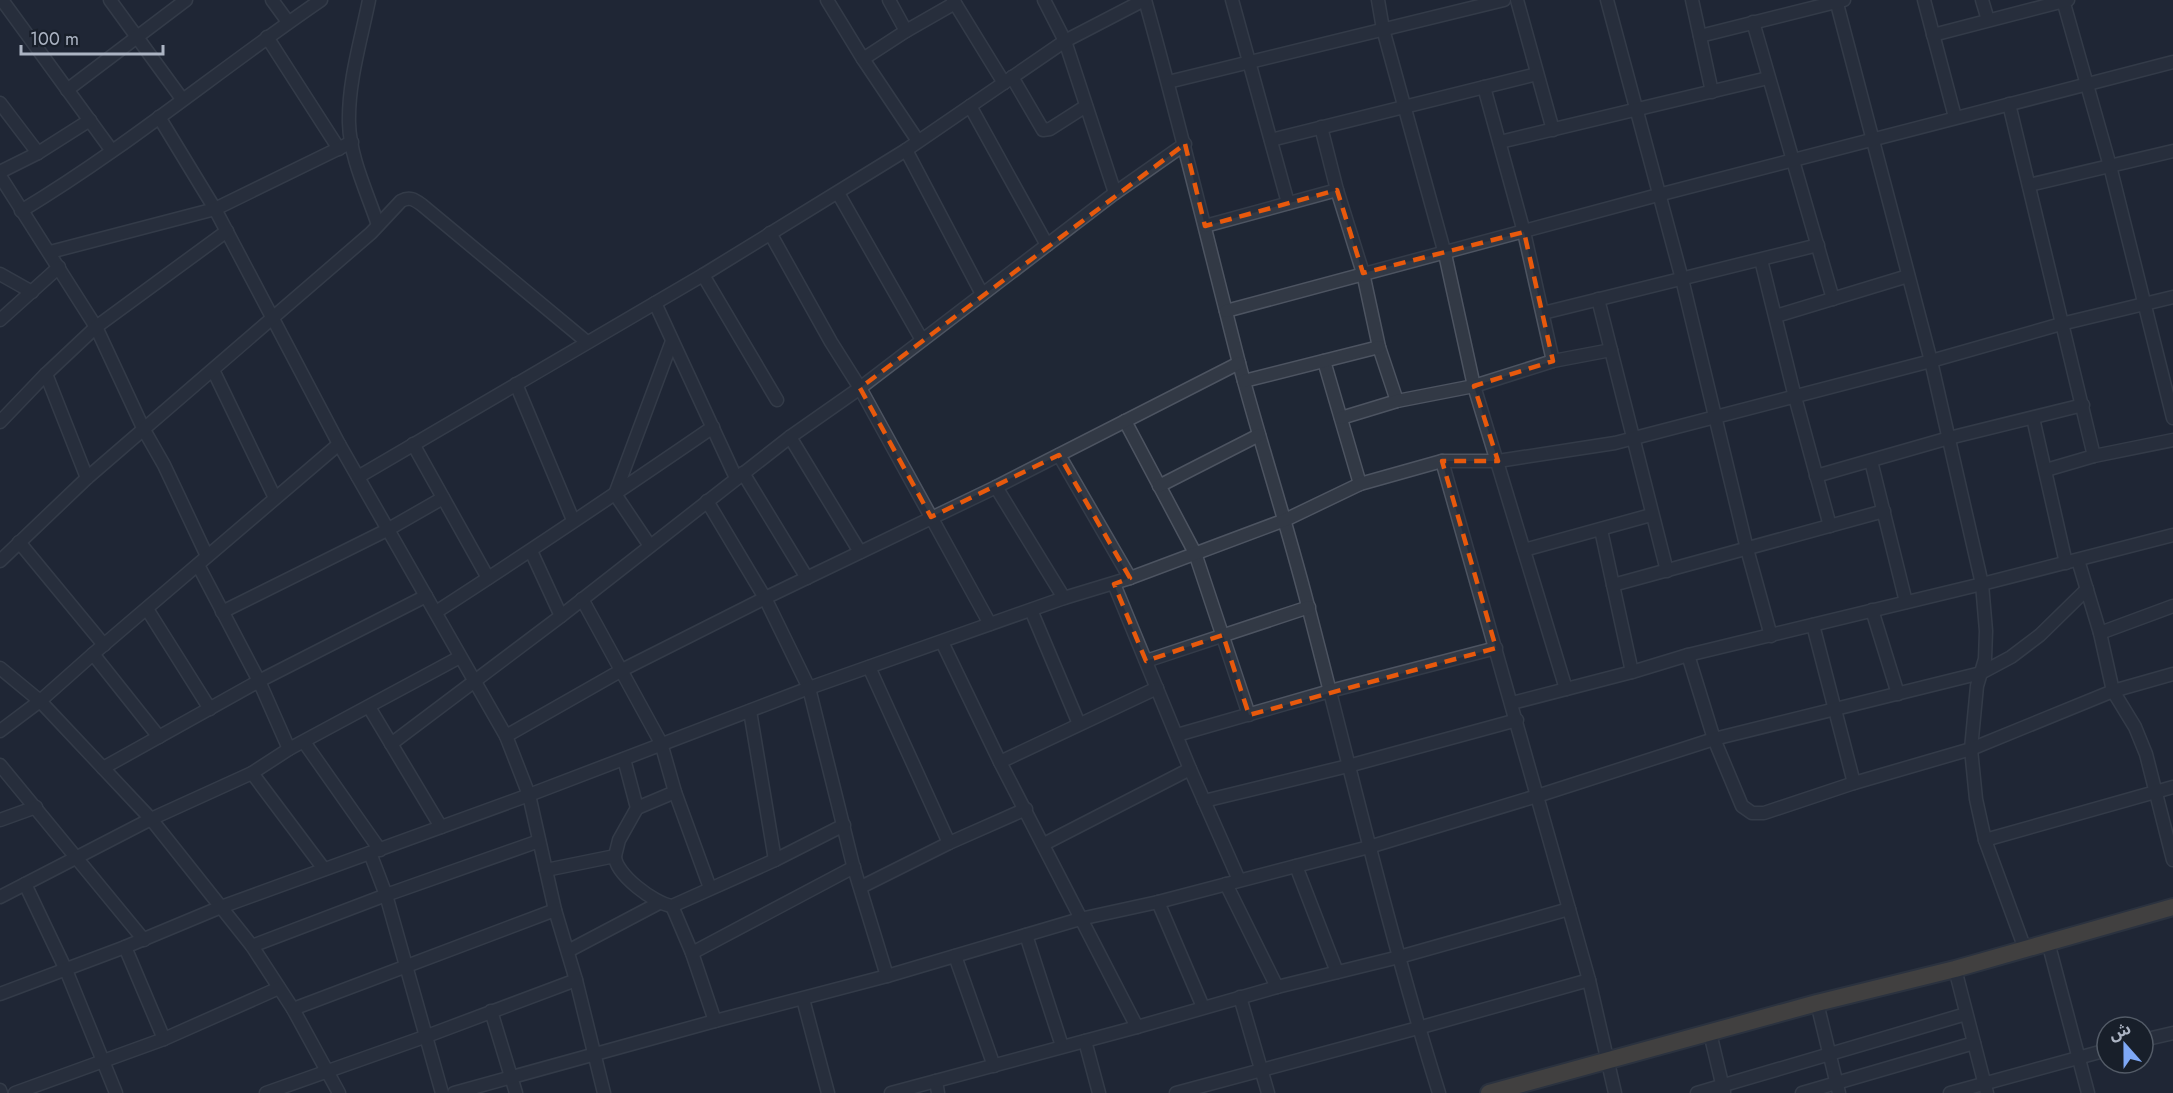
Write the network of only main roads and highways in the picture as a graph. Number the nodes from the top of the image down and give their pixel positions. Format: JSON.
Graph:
{"nodes":[{"id":1,"x":2173,"y":907,"type":"edge"},
{"id":2,"x":1494,"y":1092,"type":"edge"}],
"edges":[{"from":1,"to":2,"type":"highway"}]}
